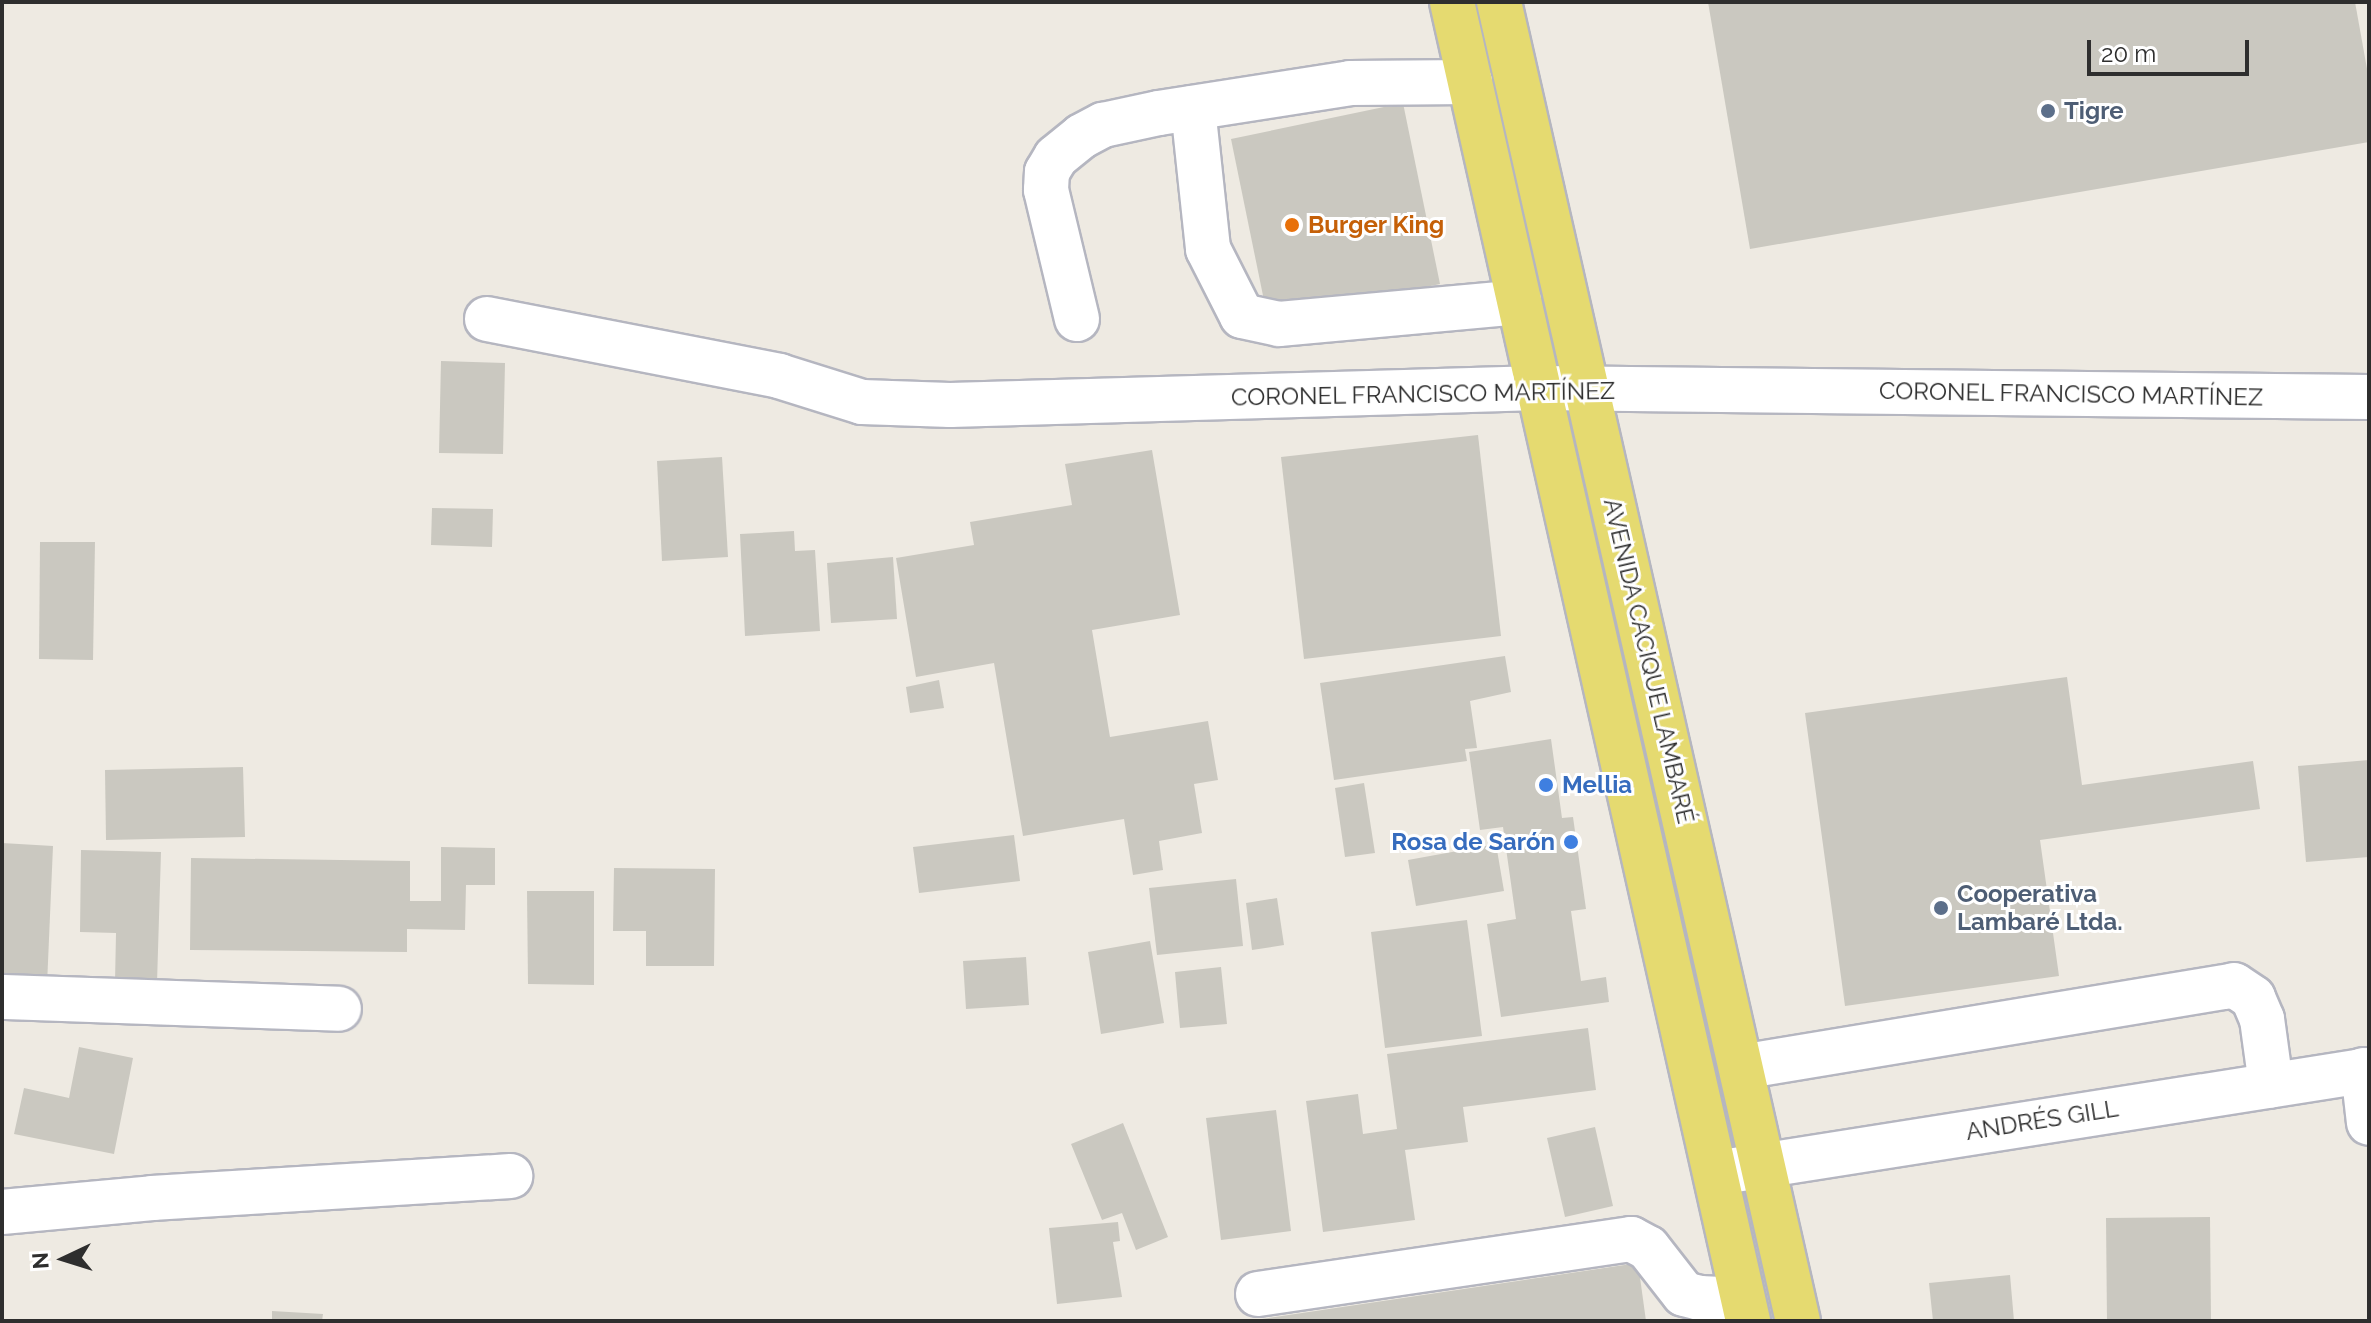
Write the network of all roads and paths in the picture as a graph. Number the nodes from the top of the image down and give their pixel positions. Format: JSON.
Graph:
{"nodes":[{"id":1,"x":1452,"y":2,"type":"edge"},
{"id":2,"x":1499,"y":2,"type":"edge"},
{"id":3,"x":1470,"y":82,"type":"junction"},
{"id":4,"x":1193,"y":108,"type":"junction"},
{"id":5,"x":1519,"y":302,"type":"junction"},
{"id":6,"x":487,"y":319,"type":"dead end"},
{"id":7,"x":1077,"y":319,"type":"dead end"},
{"id":8,"x":1539,"y":388,"type":"junction"},
{"id":9,"x":1587,"y":390,"type":"junction"},
{"id":10,"x":2369,"y":397,"type":"edge"},
{"id":11,"x":2,"y":997,"type":"edge"},
{"id":12,"x":339,"y":1009,"type":"dead end"},
{"id":13,"x":1741,"y":1067,"type":"junction"},
{"id":14,"x":2366,"y":1070,"type":"edge"},
{"id":15,"x":2271,"y":1085,"type":"junction"},
{"id":16,"x":2369,"y":1123,"type":"edge"},
{"id":17,"x":1762,"y":1164,"type":"junction"},
{"id":18,"x":1716,"y":1173,"type":"junction"},
{"id":19,"x":510,"y":1176,"type":"dead end"},
{"id":20,"x":2,"y":1212,"type":"edge"},
{"id":21,"x":1258,"y":1294,"type":"dead end"},
{"id":22,"x":1745,"y":1310,"type":"edge"},
{"id":23,"x":1798,"y":1321,"type":"edge"}],
"edges":[{"from":1,"to":3,"type":"main road","name":"AVENIDA CACIQUE LAMBARÉ"},
{"from":2,"to":9,"type":"main road","name":"AVENIDA CACIQUE LAMBARÉ"},
{"from":3,"to":4,"type":"street"},
{"from":3,"to":5,"type":"main road","name":"AVENIDA CACIQUE LAMBARÉ"},
{"from":4,"to":5,"type":"street"},
{"from":4,"to":7,"type":"street"},
{"from":5,"to":8,"type":"main road","name":"AVENIDA CACIQUE LAMBARÉ"},
{"from":6,"to":8,"type":"street","name":"CORONEL FRANCISCO MARTÍNEZ"},
{"from":8,"to":9,"type":"street","name":"CORONEL FRANCISCO MARTÍNEZ"},
{"from":8,"to":18,"type":"main road","name":"AVENIDA CACIQUE LAMBARÉ"},
{"from":9,"to":10,"type":"street","name":"CORONEL FRANCISCO MARTÍNEZ"},
{"from":9,"to":13,"type":"main road","name":"AVENIDA CACIQUE LAMBARÉ"},
{"from":11,"to":12,"type":"street"},
{"from":13,"to":15,"type":"street"},
{"from":13,"to":17,"type":"main road","name":"AVENIDA CACIQUE LAMBARÉ"},
{"from":14,"to":15,"type":"street","name":"ANDRÉS GILL"},
{"from":14,"to":16,"type":"street"},
{"from":15,"to":17,"type":"street","name":"ANDRÉS GILL"},
{"from":17,"to":18,"type":"street","name":"ANDRÉS GILL"},
{"from":17,"to":23,"type":"main road","name":"AVENIDA CACIQUE LAMBARÉ"},
{"from":18,"to":22,"type":"main road","name":"AVENIDA CACIQUE LAMBARÉ"},
{"from":19,"to":20,"type":"street"},
{"from":21,"to":22,"type":"street"}]}
